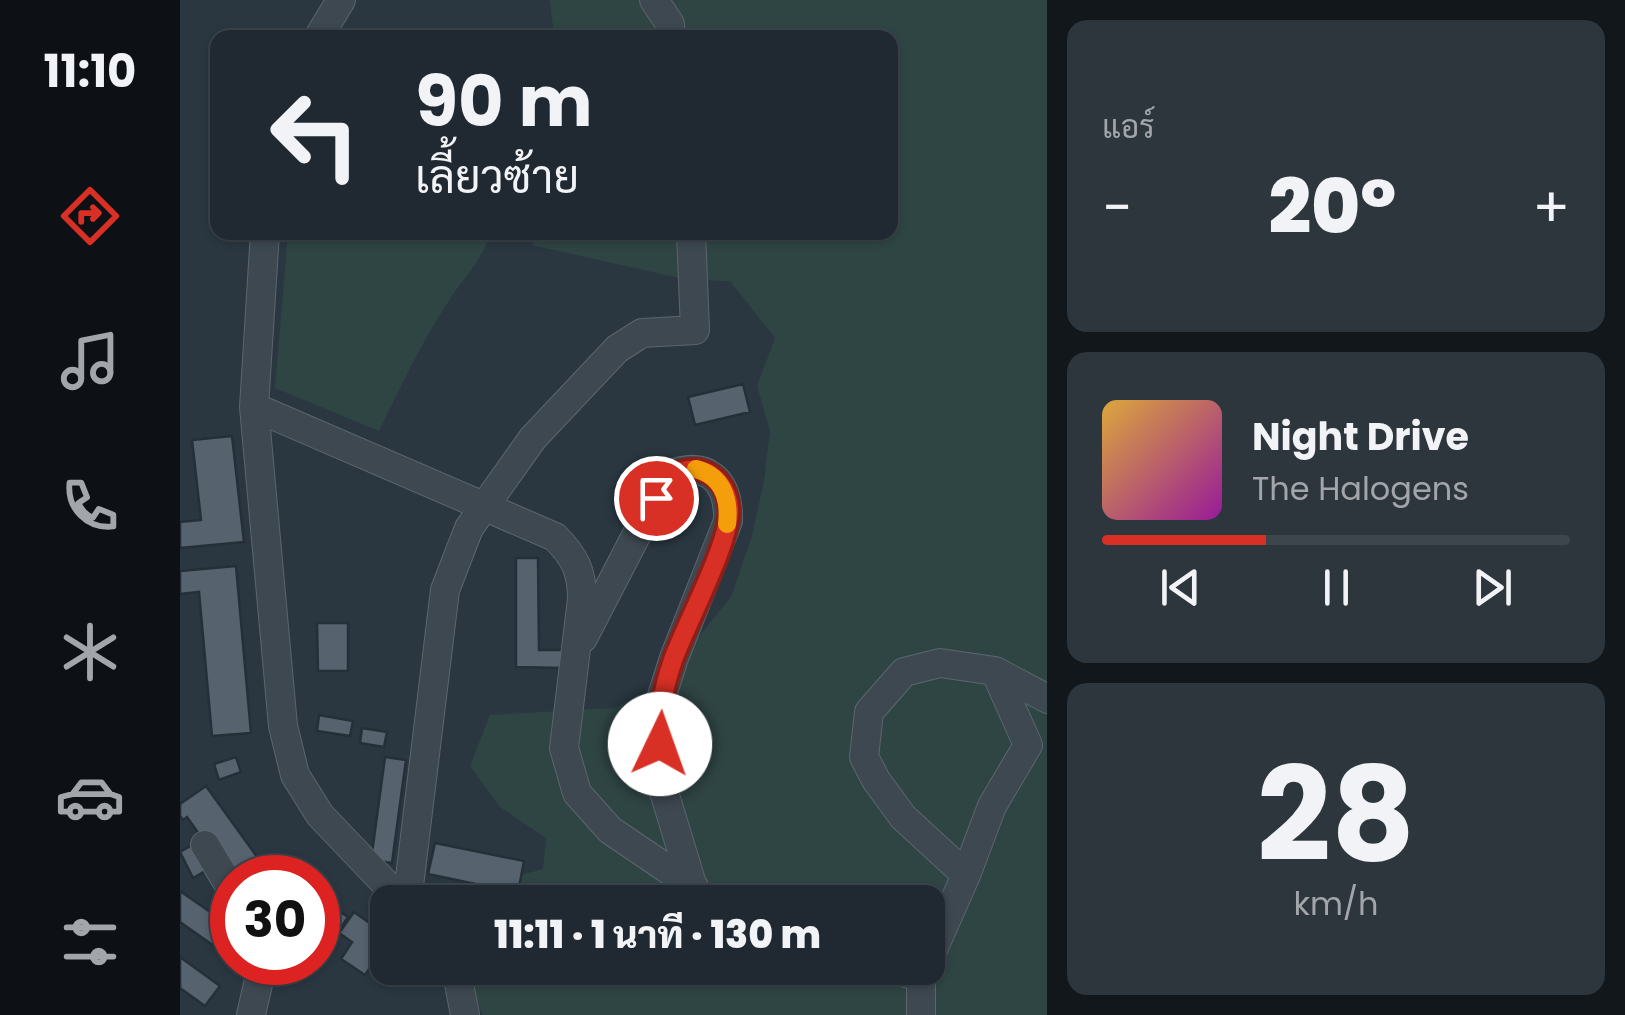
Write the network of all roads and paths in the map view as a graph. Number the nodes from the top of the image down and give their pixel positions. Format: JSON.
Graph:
{"nodes":[{"id":1,"x":341,"y":0,"type":"edge"},
{"id":2,"x":654,"y":0,"type":"edge"},
{"id":3,"x":323,"y":30,"type":"edge"},
{"id":4,"x":670,"y":30,"type":"edge"},
{"id":5,"x":264,"y":240,"type":"edge"},
{"id":6,"x":691,"y":240,"type":"edge"},
{"id":7,"x":254,"y":407,"type":"junction"},
{"id":8,"x":483,"y":505,"type":"junction"},
{"id":9,"x":576,"y":652,"type":"junction"},
{"id":10,"x":995,"y":671,"type":"junction"},
{"id":11,"x":1047,"y":698,"type":"edge"},
{"id":12,"x":204,"y":845,"type":"dead end"},
{"id":13,"x":210,"y":855,"type":"edge"},
{"id":14,"x":966,"y":875,"type":"junction"},
{"id":15,"x":388,"y":885,"type":"edge"},
{"id":16,"x":407,"y":885,"type":"edge"},
{"id":17,"x":683,"y":885,"type":"edge"},
{"id":18,"x":693,"y":885,"type":"edge"},
{"id":19,"x":945,"y":923,"type":"edge"},
{"id":20,"x":258,"y":985,"type":"edge"},
{"id":21,"x":461,"y":985,"type":"edge"},
{"id":22,"x":923,"y":985,"type":"edge"},
{"id":23,"x":251,"y":1015,"type":"edge"},
{"id":24,"x":466,"y":1015,"type":"edge"},
{"id":25,"x":920,"y":1015,"type":"edge"}],
"edges":[{"from":1,"to":3,"type":"street"},
{"from":2,"to":4,"type":"street"},
{"from":5,"to":7,"type":"street"},
{"from":6,"to":8,"type":"street"},
{"from":7,"to":8,"type":"street"},
{"from":7,"to":15,"type":"street"},
{"from":8,"to":9,"type":"street"},
{"from":8,"to":16,"type":"street"},
{"from":9,"to":17,"type":"street"},
{"from":9,"to":18,"type":"street"},
{"from":10,"to":11,"type":"street"},
{"from":10,"to":14,"type":"street"},
{"from":10,"to":14,"type":"street"},
{"from":12,"to":13,"type":"street"},
{"from":14,"to":19,"type":"street"},
{"from":20,"to":23,"type":"street"},
{"from":21,"to":24,"type":"street"},
{"from":22,"to":25,"type":"street"}]}
